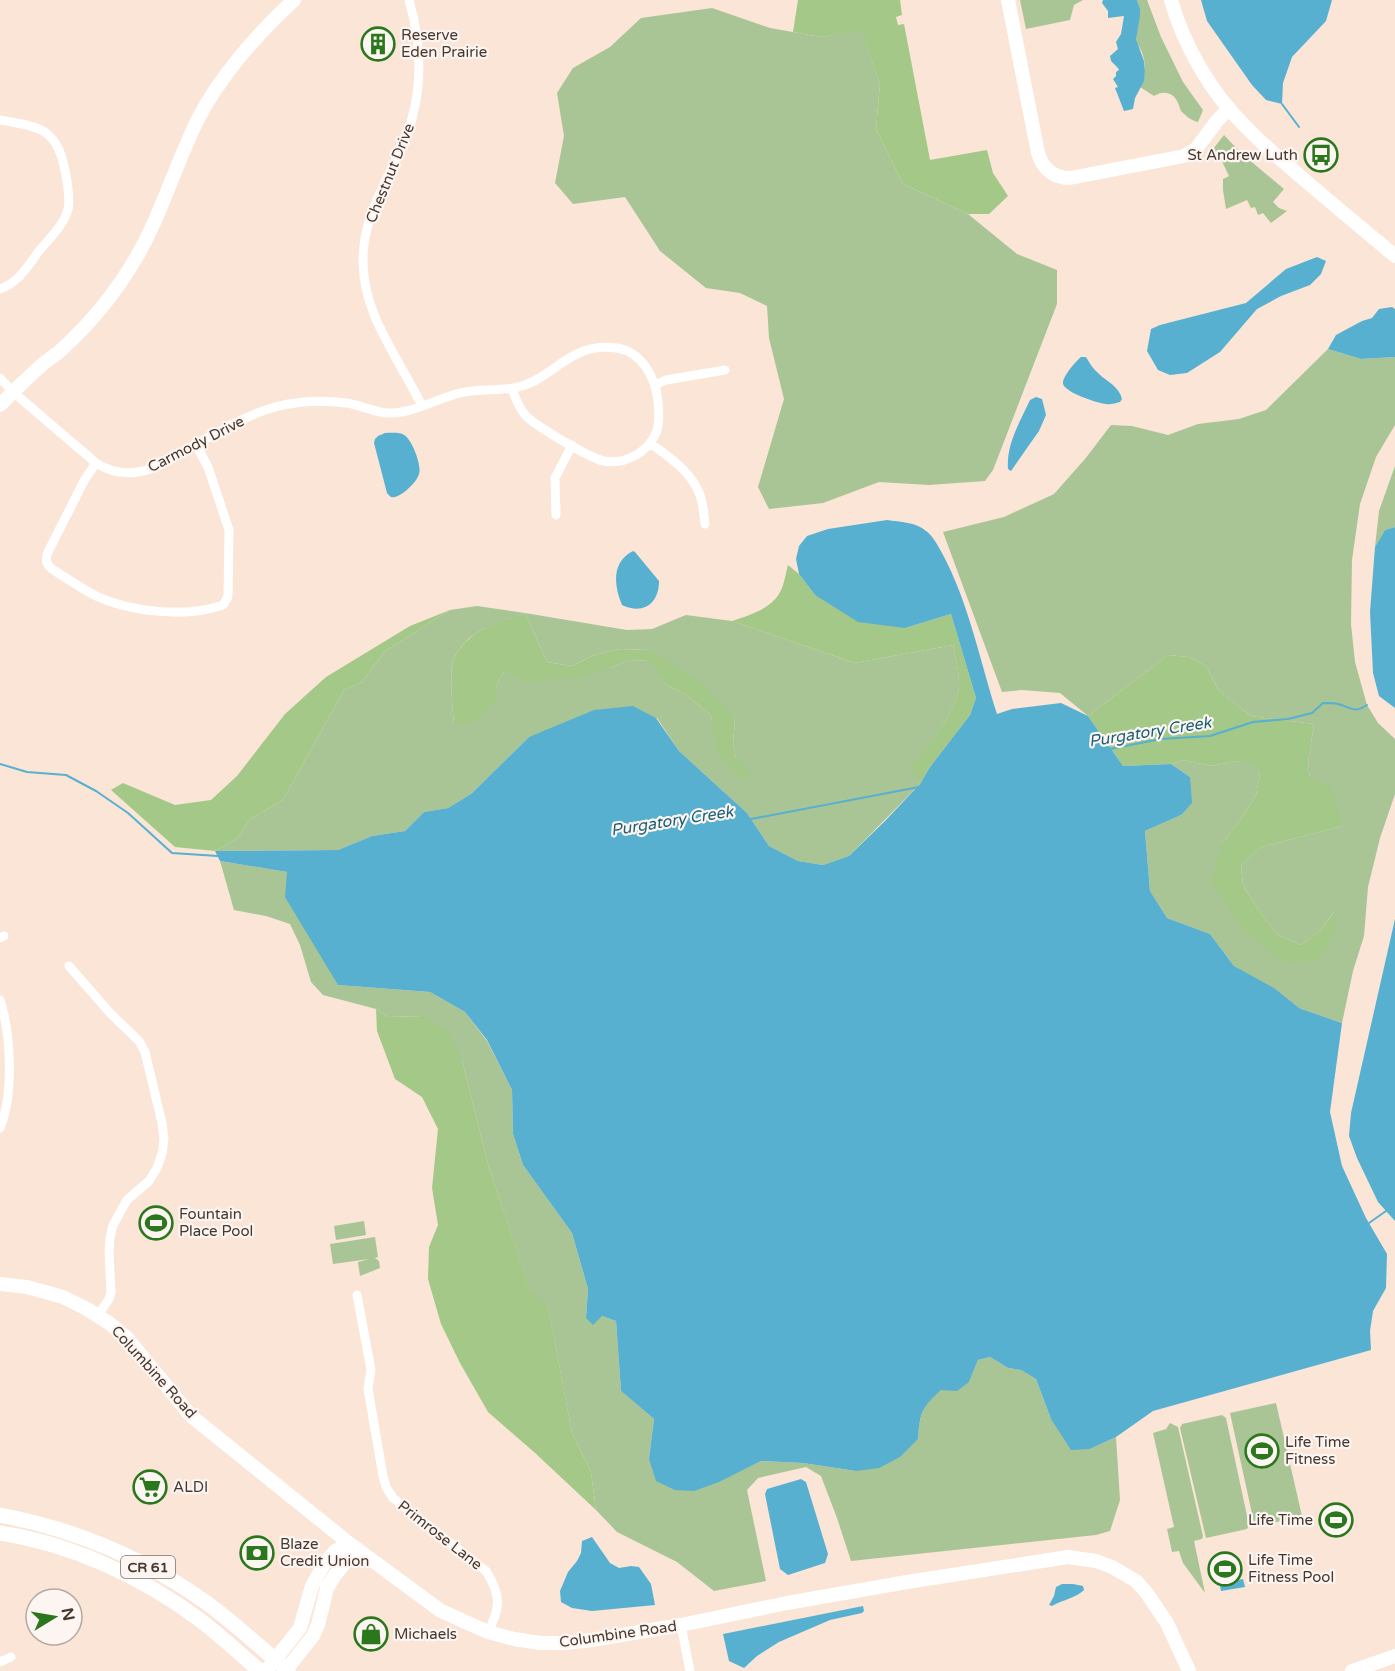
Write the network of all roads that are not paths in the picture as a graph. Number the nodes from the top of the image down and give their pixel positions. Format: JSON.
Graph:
{"nodes":[{"id":1,"x":294,"y":0,"type":"edge"},
{"id":2,"x":409,"y":0,"type":"edge"},
{"id":3,"x":1008,"y":0,"type":"edge"},
{"id":4,"x":1171,"y":0,"type":"edge"},
{"id":5,"x":1229,"y":108,"type":"junction"},
{"id":6,"x":0,"y":120,"type":"edge"},
{"id":7,"x":1395,"y":256,"type":"edge"},
{"id":8,"x":0,"y":289,"type":"edge"},
{"id":9,"x":725,"y":370,"type":"dead end"},
{"id":10,"x":0,"y":378,"type":"edge"},
{"id":11,"x":655,"y":385,"type":"junction"},
{"id":12,"x":512,"y":388,"type":"junction"},
{"id":13,"x":13,"y":392,"type":"junction"},
{"id":14,"x":0,"y":405,"type":"edge"},
{"id":15,"x":422,"y":405,"type":"junction"},
{"id":16,"x":650,"y":443,"type":"junction"},
{"id":17,"x":572,"y":445,"type":"junction"},
{"id":18,"x":196,"y":446,"type":"junction"},
{"id":19,"x":96,"y":463,"type":"junction"},
{"id":20,"x":556,"y":515,"type":"dead end"},
{"id":21,"x":705,"y":524,"type":"dead end"},
{"id":22,"x":69,"y":966,"type":"dead end"},
{"id":23,"x":0,"y":1000,"type":"edge"},
{"id":24,"x":0,"y":1128,"type":"edge"},
{"id":25,"x":0,"y":1284,"type":"edge"},
{"id":26,"x":357,"y":1295,"type":"dead end"},
{"id":27,"x":98,"y":1315,"type":"junction"},
{"id":28,"x":0,"y":1515,"type":"edge"},
{"id":29,"x":0,"y":1533,"type":"edge"},
{"id":30,"x":350,"y":1544,"type":"junction"},
{"id":31,"x":681,"y":1625,"type":"junction"},
{"id":32,"x":488,"y":1632,"type":"junction"},
{"id":33,"x":1395,"y":1656,"type":"edge"},
{"id":34,"x":11,"y":1657,"type":"dead end"},
{"id":35,"x":0,"y":1662,"type":"edge"},
{"id":36,"x":280,"y":1668,"type":"edge"},
{"id":37,"x":260,"y":1671,"type":"edge"},
{"id":38,"x":690,"y":1671,"type":"edge"},
{"id":39,"x":1190,"y":1671,"type":"edge"},
{"id":40,"x":1352,"y":1671,"type":"edge"}],
"edges":[{"from":1,"to":13,"type":"street"},
{"from":2,"to":15,"type":"street","name":"Chestnut Drive"},
{"from":3,"to":5,"type":"street"},
{"from":4,"to":5,"type":"street"},
{"from":5,"to":7,"type":"street"},
{"from":6,"to":8,"type":"street"},
{"from":9,"to":11,"type":"street"},
{"from":10,"to":13,"type":"street","name":"Carmody Drive"},
{"from":11,"to":12,"type":"street"},
{"from":11,"to":16,"type":"street"},
{"from":12,"to":15,"type":"street","name":"Carmody Drive"},
{"from":12,"to":17,"type":"street"},
{"from":13,"to":14,"type":"street"},
{"from":13,"to":19,"type":"street","name":"Carmody Drive"},
{"from":15,"to":18,"type":"street","name":"Carmody Drive"},
{"from":16,"to":17,"type":"street"},
{"from":16,"to":21,"type":"street"},
{"from":17,"to":20,"type":"street"},
{"from":18,"to":19,"type":"street","name":"Carmody Drive"},
{"from":18,"to":19,"type":"street"},
{"from":22,"to":27,"type":"street"},
{"from":23,"to":24,"type":"street"},
{"from":25,"to":27,"type":"street","name":"Columbine Road"},
{"from":26,"to":32,"type":"street","name":"Primrose Lane"},
{"from":27,"to":30,"type":"street","name":"Columbine Road"},
{"from":28,"to":36,"type":"main road","number":"CR 61"},
{"from":29,"to":37,"type":"main road","number":"CR 61"},
{"from":30,"to":32,"type":"street","name":"Columbine Road"},
{"from":30,"to":36,"type":"street"},
{"from":31,"to":32,"type":"street","name":"Columbine Road"},
{"from":31,"to":38,"type":"street"},
{"from":31,"to":39,"type":"street","name":"Columbine Road"},
{"from":33,"to":40,"type":"street"},
{"from":34,"to":35,"type":"street"}]}
